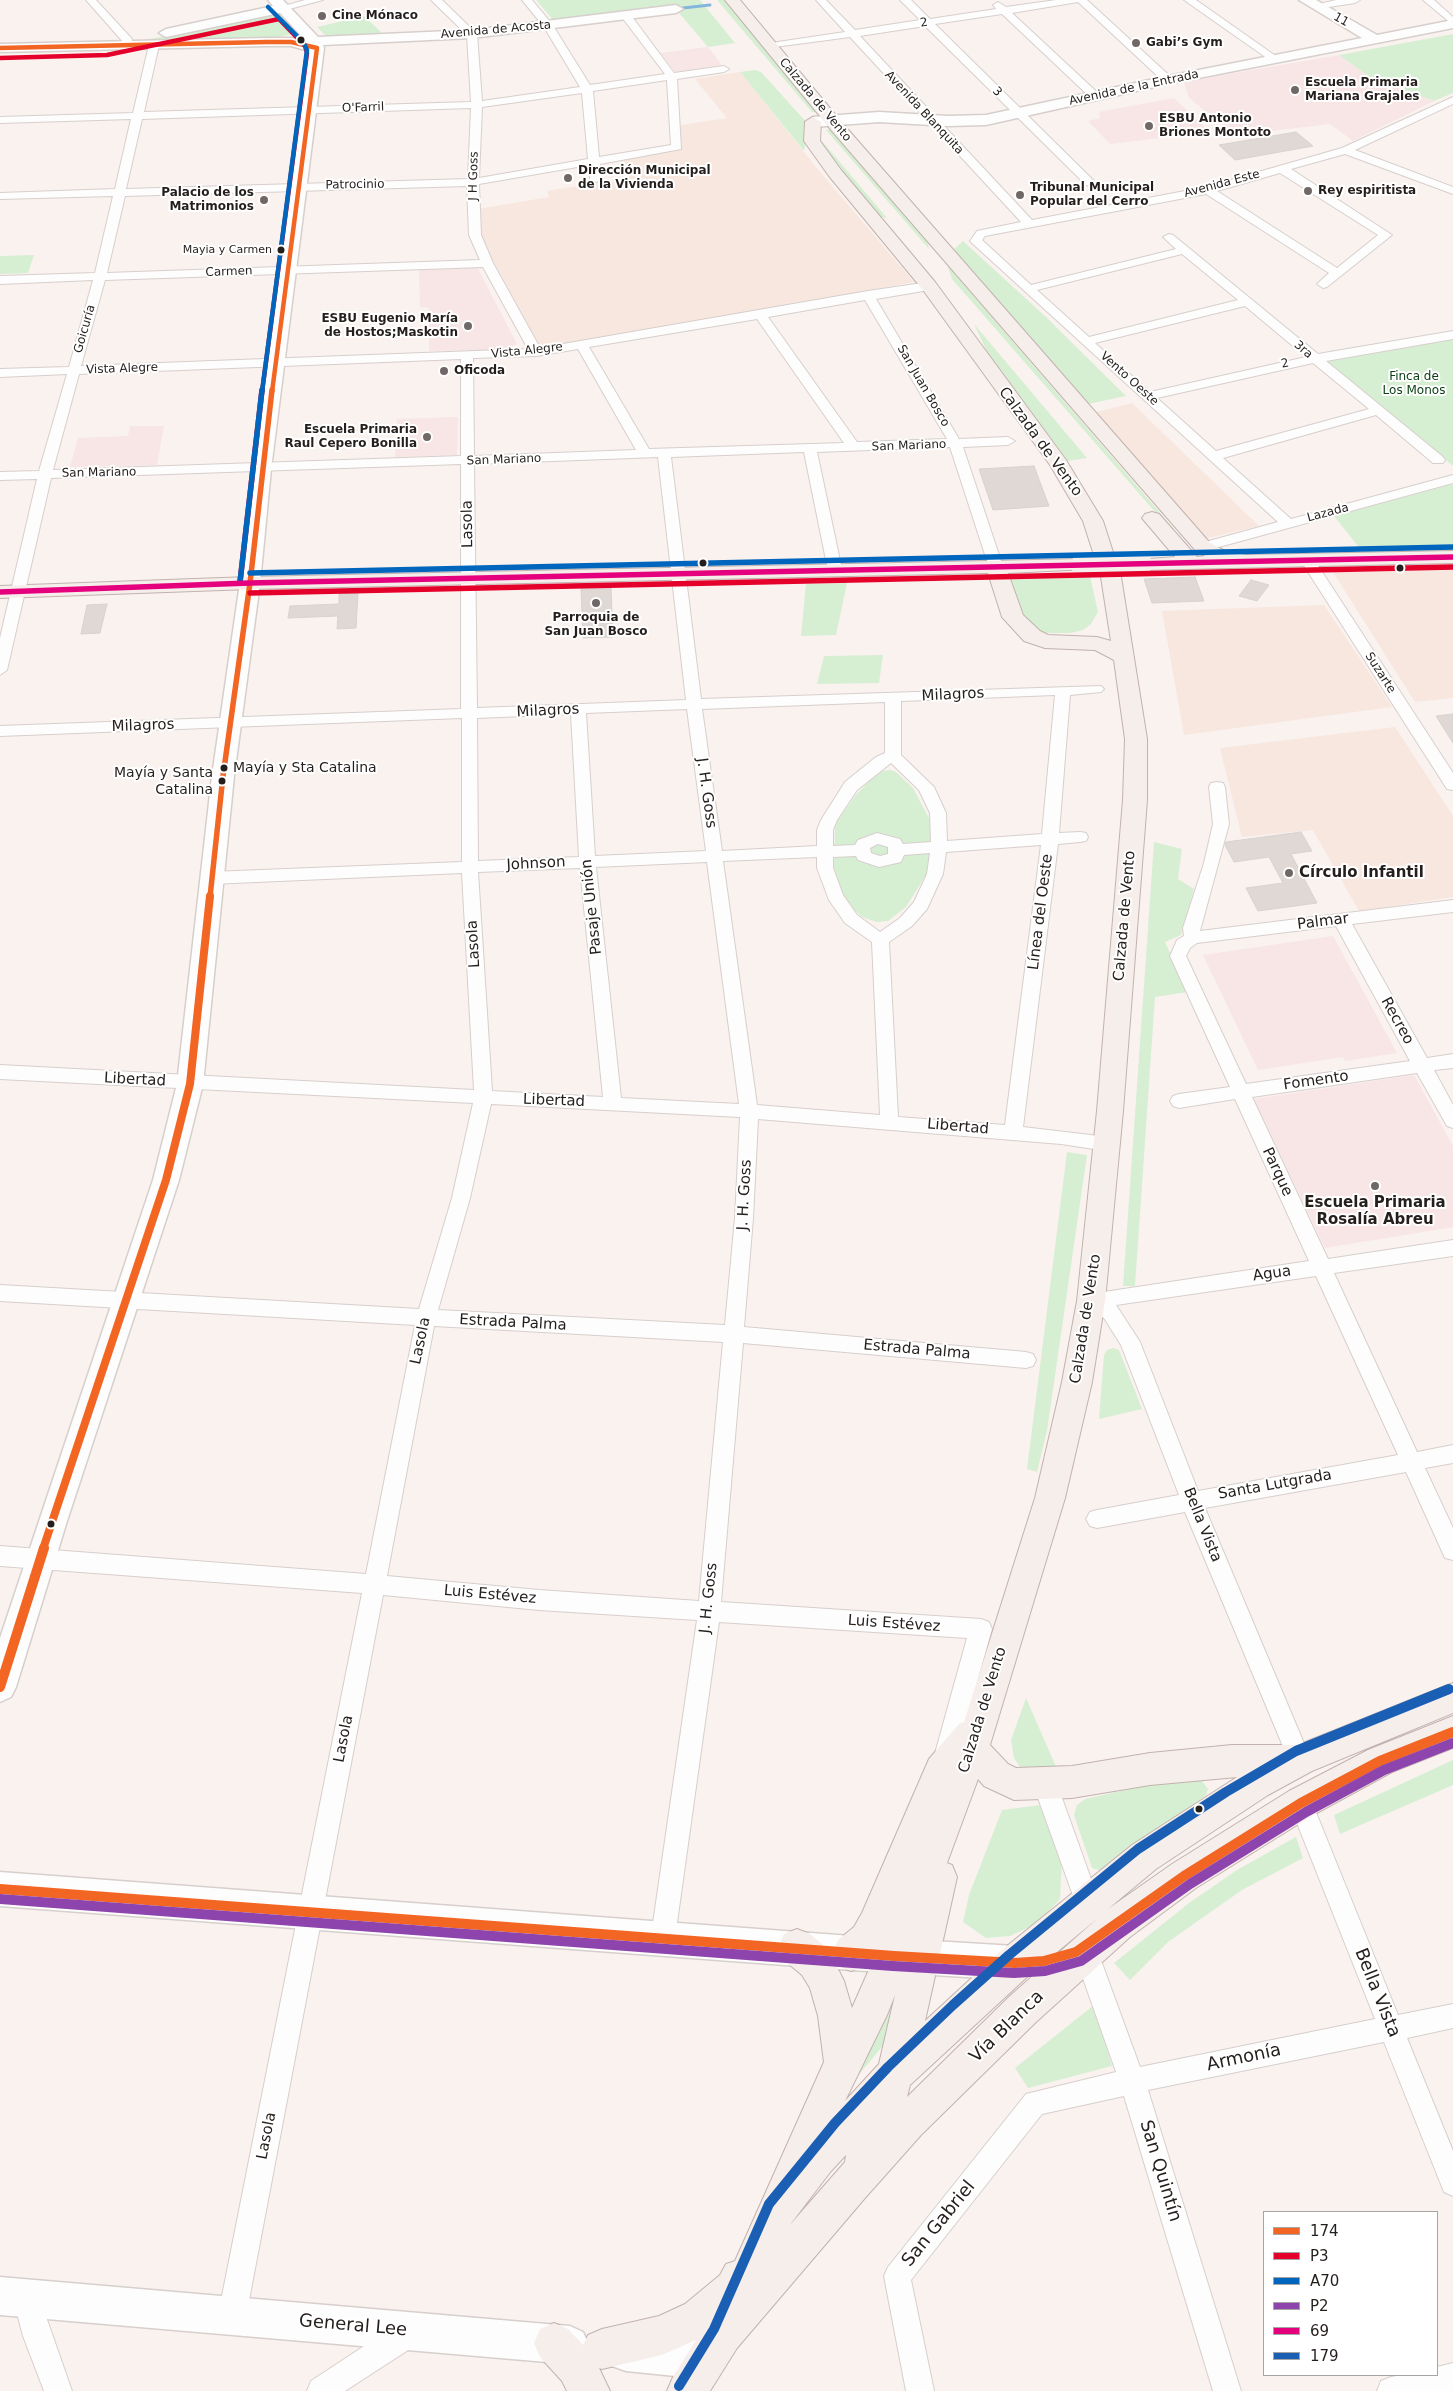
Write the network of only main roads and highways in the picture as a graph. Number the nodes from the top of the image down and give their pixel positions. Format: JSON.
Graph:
{"nodes":[{"id":1,"x":727,"y":2,"type":"edge"},
{"id":2,"x":1311,"y":3,"type":"edge"},
{"id":3,"x":278,"y":4,"type":"edge"},
{"id":4,"x":676,"y":9,"type":"dead end"},
{"id":5,"x":1453,"y":23,"type":"edge"},
{"id":6,"x":313,"y":40,"type":"junction"},
{"id":7,"x":1376,"y":40,"type":"junction"},
{"id":8,"x":106,"y":45,"type":"junction"},
{"id":9,"x":0,"y":48,"type":"edge"},
{"id":10,"x":831,"y":120,"type":"junction"},
{"id":11,"x":813,"y":122,"type":"junction"},
{"id":12,"x":912,"y":238,"type":"dead end"},
{"id":13,"x":941,"y":246,"type":"junction"},
{"id":14,"x":944,"y":284,"type":"junction"},
{"id":15,"x":982,"y":321,"type":"dead end"},
{"id":16,"x":1013,"y":356,"type":"dead end"},
{"id":17,"x":1140,"y":504,"type":"dead end"},
{"id":18,"x":1197,"y":555,"type":"junction"},
{"id":19,"x":1453,"y":557,"type":"edge"},
{"id":20,"x":996,"y":567,"type":"junction"},
{"id":21,"x":250,"y":583,"type":"junction"},
{"id":22,"x":9,"y":592,"type":"edge"},
{"id":23,"x":1115,"y":601,"type":"junction"},
{"id":24,"x":1022,"y":627,"type":"junction"},
{"id":25,"x":1125,"y":658,"type":"junction"},
{"id":26,"x":0,"y":1687,"type":"edge"},
{"id":27,"x":1453,"y":1698,"type":"edge"},
{"id":28,"x":1453,"y":1732,"type":"edge"},
{"id":29,"x":974,"y":1738,"type":"junction"},
{"id":30,"x":1300,"y":1760,"type":"junction"},
{"id":31,"x":949,"y":1779,"type":"junction"},
{"id":32,"x":0,"y":1889,"type":"edge"},
{"id":33,"x":1117,"y":1924,"type":"junction"},
{"id":34,"x":797,"y":1947,"type":"junction"},
{"id":35,"x":851,"y":1953,"type":"junction"},
{"id":36,"x":908,"y":1956,"type":"junction"},
{"id":37,"x":1015,"y":1963,"type":"junction"},
{"id":38,"x":843,"y":2063,"type":"junction"},
{"id":39,"x":895,"y":2074,"type":"junction"},
{"id":40,"x":851,"y":2184,"type":"junction"},
{"id":41,"x":777,"y":2210,"type":"junction"},
{"id":42,"x":758,"y":2252,"type":"junction"},
{"id":43,"x":13,"y":2297,"type":"edge"},
{"id":44,"x":554,"y":2343,"type":"junction"},
{"id":45,"x":602,"y":2349,"type":"junction"},
{"id":46,"x":705,"y":2361,"type":"edge"},
{"id":47,"x":590,"y":2391,"type":"edge"}],
"edges":[{"from":1,"to":10,"type":"main road","name":"Calzada de Vento"},
{"from":1,"to":11,"type":"main road","name":"Calzada de Vento"},
{"from":2,"to":7,"type":"main road","name":"11"},
{"from":3,"to":6,"type":"main road"},
{"from":3,"to":8,"type":"main road"},
{"from":4,"to":6,"type":"main road","name":"Avenida de Acosta"},
{"from":5,"to":7,"type":"main road","name":"Avenida de la Entrada"},
{"from":6,"to":8,"type":"main road","name":"Avenida de Acosta"},
{"from":6,"to":21,"type":"main road"},
{"from":7,"to":10,"type":"main road","name":"Avenida de la Entrada"},
{"from":8,"to":9,"type":"main road","name":"Avenida de Acosta"},
{"from":10,"to":11,"type":"main road","name":"Avenida de la Entrada"},
{"from":10,"to":13,"type":"main road","name":"Calzada de Vento"},
{"from":11,"to":12,"type":"main road","name":"Calzada de Vento"},
{"from":11,"to":14,"type":"main road","name":"Calzada de Vento"},
{"from":13,"to":14,"type":"main road","name":"Calzada de Vento"},
{"from":13,"to":18,"type":"main road","name":"Calzada de Vento"},
{"from":14,"to":23,"type":"main road","name":"Calzada de Vento"},
{"from":15,"to":16,"type":"main road"},
{"from":17,"to":18,"type":"main road"},
{"from":18,"to":19,"type":"main road"},
{"from":18,"to":20,"type":"main road","bridge":true},
{"from":20,"to":21,"type":"main road"},
{"from":20,"to":24,"type":"main road"},
{"from":21,"to":22,"type":"main road"},
{"from":21,"to":26,"type":"main road"},
{"from":23,"to":24,"type":"main road"},
{"from":23,"to":25,"type":"main road","name":"Calzada de Vento"},
{"from":24,"to":25,"type":"main road"},
{"from":25,"to":29,"type":"main road","name":"Calzada de Vento"},
{"from":27,"to":30,"type":"main road"},
{"from":28,"to":33,"type":"main road","name":"Vía Blanca"},
{"from":29,"to":30,"type":"main road"},
{"from":29,"to":31,"type":"main road","name":"Calzada de Vento"},
{"from":30,"to":37,"type":"main road"},
{"from":31,"to":35,"type":"main road"},
{"from":31,"to":36,"type":"main road","name":"Calzada de Vento"},
{"from":32,"to":34,"type":"main road"},
{"from":33,"to":37,"type":"main road"},
{"from":33,"to":40,"type":"main road","name":"Vía Blanca"},
{"from":34,"to":35,"type":"main road"},
{"from":34,"to":38,"type":"main road"},
{"from":35,"to":36,"type":"main road"},
{"from":36,"to":37,"type":"main road"},
{"from":36,"to":38,"type":"main road","name":"Calzada de Vento"},
{"from":36,"to":39,"type":"main road","name":"Calzada de Vento"},
{"from":37,"to":39,"type":"main road"},
{"from":38,"to":41,"type":"main road","name":"Calzada de Vento"},
{"from":39,"to":40,"type":"main road","name":"Calzada de Vento"},
{"from":39,"to":41,"type":"main road"},
{"from":40,"to":46,"type":"main road","name":"Vía Blanca"},
{"from":41,"to":42,"type":"main road"},
{"from":42,"to":45,"type":"main road"},
{"from":42,"to":46,"type":"main road"},
{"from":43,"to":44,"type":"main road","name":"General Lee"},
{"from":44,"to":45,"type":"main road","name":"General Lee"},
{"from":44,"to":47,"type":"main road"},
{"from":45,"to":46,"type":"main road","name":"General Lee"}]}
